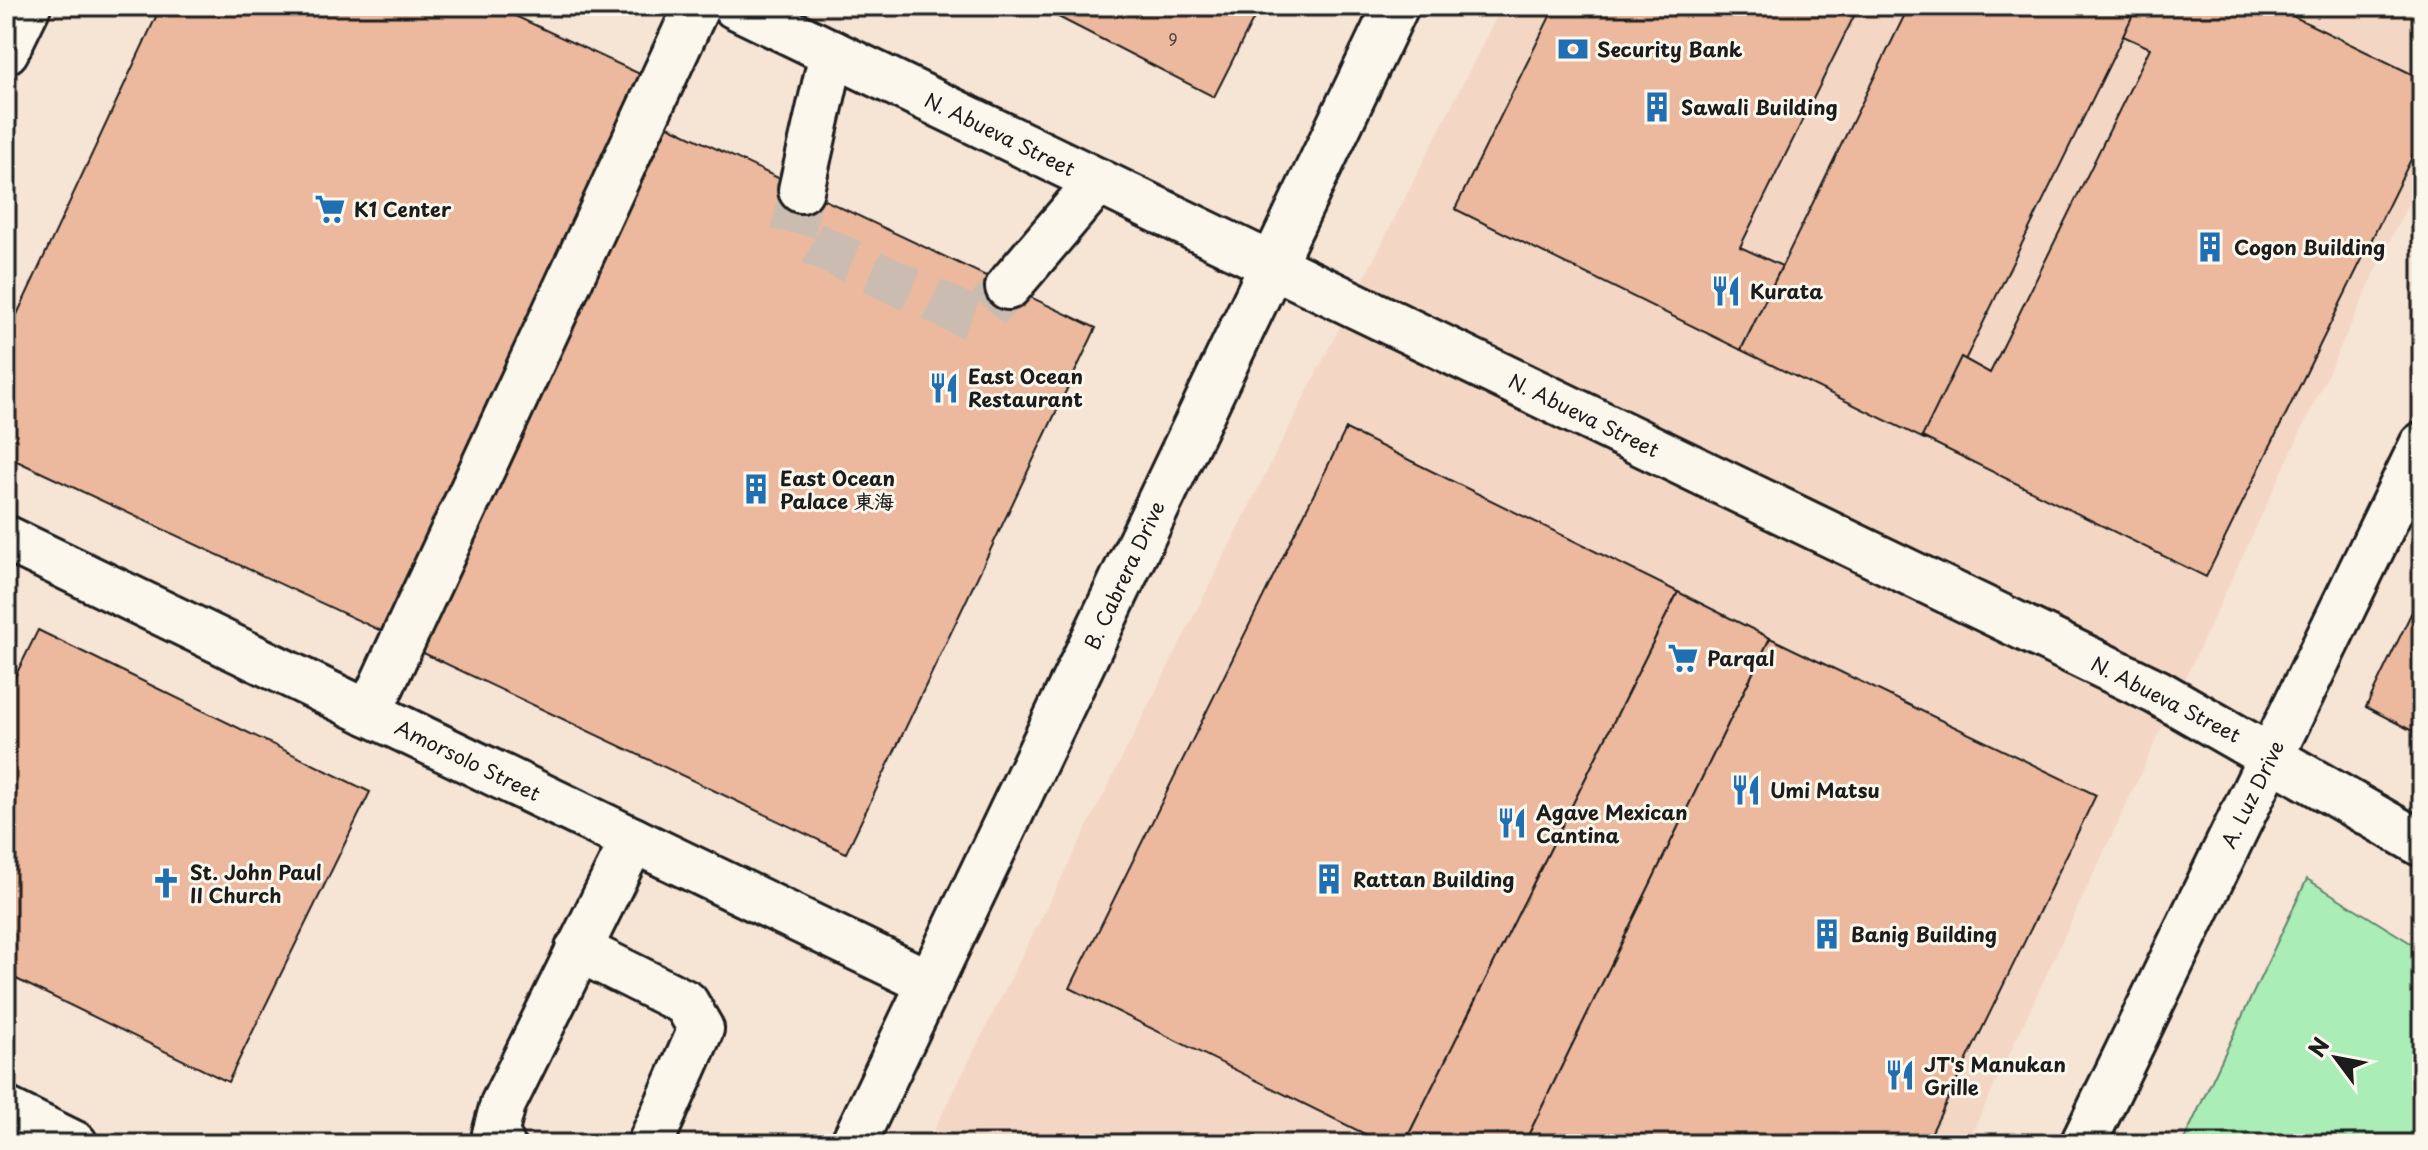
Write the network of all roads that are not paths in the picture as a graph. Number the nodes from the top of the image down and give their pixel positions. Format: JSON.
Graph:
{"nodes":[{"id":1,"x":28,"y":6,"type":"edge"},
{"id":2,"x":697,"y":6,"type":"edge"},
{"id":3,"x":735,"y":6,"type":"edge"},
{"id":4,"x":1396,"y":6,"type":"edge"},
{"id":5,"x":6,"y":51,"type":"edge"},
{"id":6,"x":832,"y":53,"type":"junction"},
{"id":7,"x":1098,"y":181,"type":"junction"},
{"id":8,"x":801,"y":190,"type":"tunnel mouth"},
{"id":9,"x":1272,"y":265,"type":"junction"},
{"id":10,"x":1008,"y":287,"type":"tunnel mouth"},
{"id":11,"x":2422,"y":445,"type":"edge"},
{"id":12,"x":6,"y":538,"type":"edge"},
{"id":13,"x":369,"y":713,"type":"junction"},
{"id":14,"x":2271,"y":755,"type":"junction"},
{"id":15,"x":633,"y":840,"type":"junction"},
{"id":16,"x":2422,"y":844,"type":"edge"},
{"id":17,"x":578,"y":949,"type":"junction"},
{"id":18,"x":930,"y":983,"type":"junction"},
{"id":19,"x":6,"y":1110,"type":"edge"},
{"id":20,"x":75,"y":1144,"type":"edge"},
{"id":21,"x":502,"y":1144,"type":"edge"},
{"id":22,"x":650,"y":1144,"type":"edge"},
{"id":23,"x":853,"y":1144,"type":"edge"},
{"id":24,"x":2083,"y":1144,"type":"edge"}],
"edges":[{"from":1,"to":5,"type":"street"},
{"from":2,"to":13,"type":"street"},
{"from":3,"to":6,"type":"street","name":"N. Abueva Street"},
{"from":4,"to":9,"type":"street","name":"B. Cabrera Drive"},
{"from":6,"to":7,"type":"street","name":"N. Abueva Street"},
{"from":6,"to":8,"type":"street"},
{"from":7,"to":9,"type":"street","name":"N. Abueva Street"},
{"from":7,"to":10,"type":"street"},
{"from":9,"to":14,"type":"street","name":"N. Abueva Street"},
{"from":9,"to":18,"type":"street","name":"B. Cabrera Drive"},
{"from":11,"to":14,"type":"street","name":"A. Luz Drive"},
{"from":12,"to":13,"type":"street","name":"Amorsolo Street"},
{"from":13,"to":15,"type":"street","name":"Amorsolo Street"},
{"from":14,"to":16,"type":"street","name":"N. Abueva Street"},
{"from":14,"to":24,"type":"street","name":"A. Luz Drive"},
{"from":15,"to":17,"type":"street"},
{"from":15,"to":18,"type":"street","name":"Amorsolo Street"},
{"from":17,"to":21,"type":"street"},
{"from":17,"to":22,"type":"street"},
{"from":18,"to":23,"type":"street","name":"B. Cabrera Drive"},
{"from":19,"to":20,"type":"street"}]}
